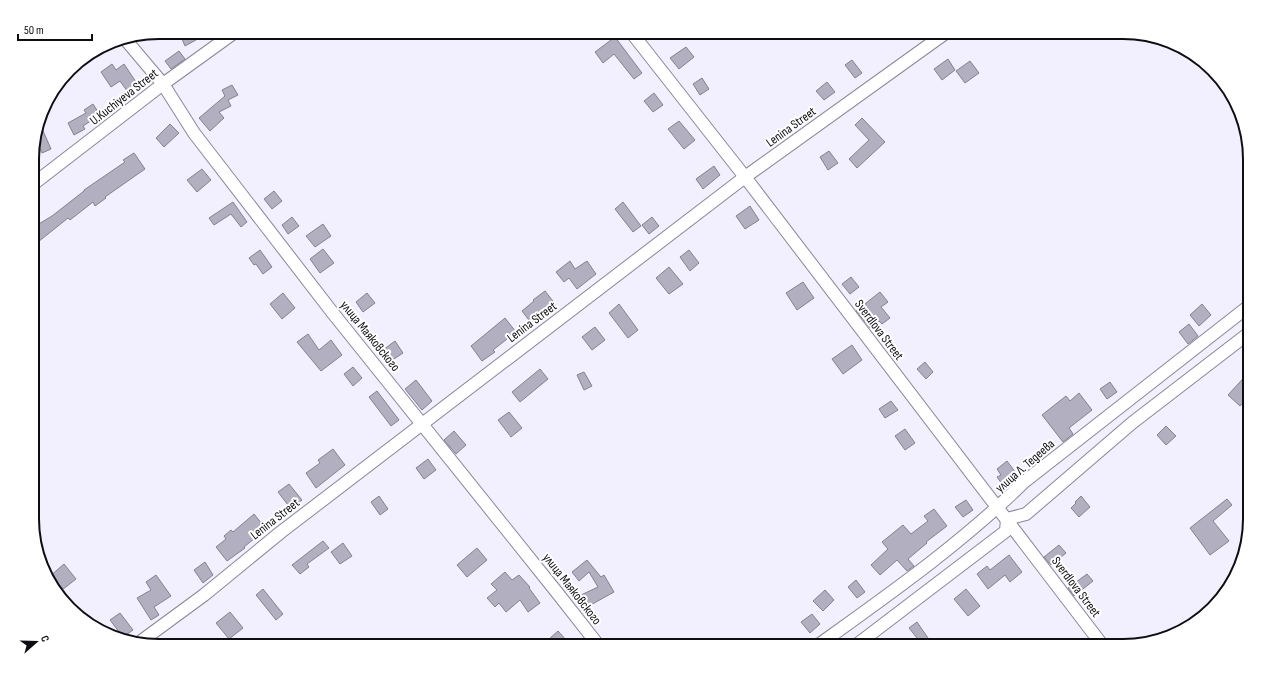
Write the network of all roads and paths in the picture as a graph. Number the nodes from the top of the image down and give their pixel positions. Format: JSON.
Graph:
{"nodes":[{"id":1,"x":224,"y":39,"type":"edge"},
{"id":2,"x":637,"y":39,"type":"edge"},
{"id":3,"x":937,"y":39,"type":"edge"},
{"id":4,"x":129,"y":43,"type":"edge"},
{"id":5,"x":163,"y":84,"type":"junction"},
{"id":6,"x":745,"y":177,"type":"junction"},
{"id":7,"x":39,"y":180,"type":"edge"},
{"id":8,"x":1243,"y":311,"type":"edge"},
{"id":9,"x":1243,"y":338,"type":"edge"},
{"id":10,"x":422,"y":423,"type":"junction"},
{"id":11,"x":998,"y":508,"type":"junction"},
{"id":12,"x":1007,"y":519,"type":"junction"},
{"id":13,"x":145,"y":638,"type":"edge"},
{"id":14,"x":593,"y":639,"type":"edge"},
{"id":15,"x":827,"y":639,"type":"edge"},
{"id":16,"x":864,"y":639,"type":"edge"},
{"id":17,"x":1098,"y":639,"type":"edge"}],
"edges":[{"from":1,"to":5,"type":"street","name":"U.Kuchiyeva Street"},
{"from":2,"to":6,"type":"street","name":"Sverdlova Street"},
{"from":3,"to":6,"type":"street","name":"Lenina Street"},
{"from":4,"to":5,"type":"street","name":"улица Маяковского"},
{"from":5,"to":7,"type":"street","name":"U.Kuchiyeva Street"},
{"from":5,"to":10,"type":"street","name":"улица Маяковского"},
{"from":6,"to":10,"type":"street","name":"Lenina Street"},
{"from":6,"to":11,"type":"street","name":"Sverdlova Street"},
{"from":8,"to":11,"type":"street","name":"улица Л. Тедеева"},
{"from":9,"to":12,"type":"street"},
{"from":10,"to":13,"type":"street","name":"Lenina Street"},
{"from":10,"to":14,"type":"street","name":"улица Маяковского"},
{"from":11,"to":12,"type":"street","name":"Sverdlova Street"},
{"from":11,"to":15,"type":"street","name":"улица Л. Тедеева"},
{"from":12,"to":16,"type":"street"},
{"from":12,"to":17,"type":"street","name":"Sverdlova Street"}]}
